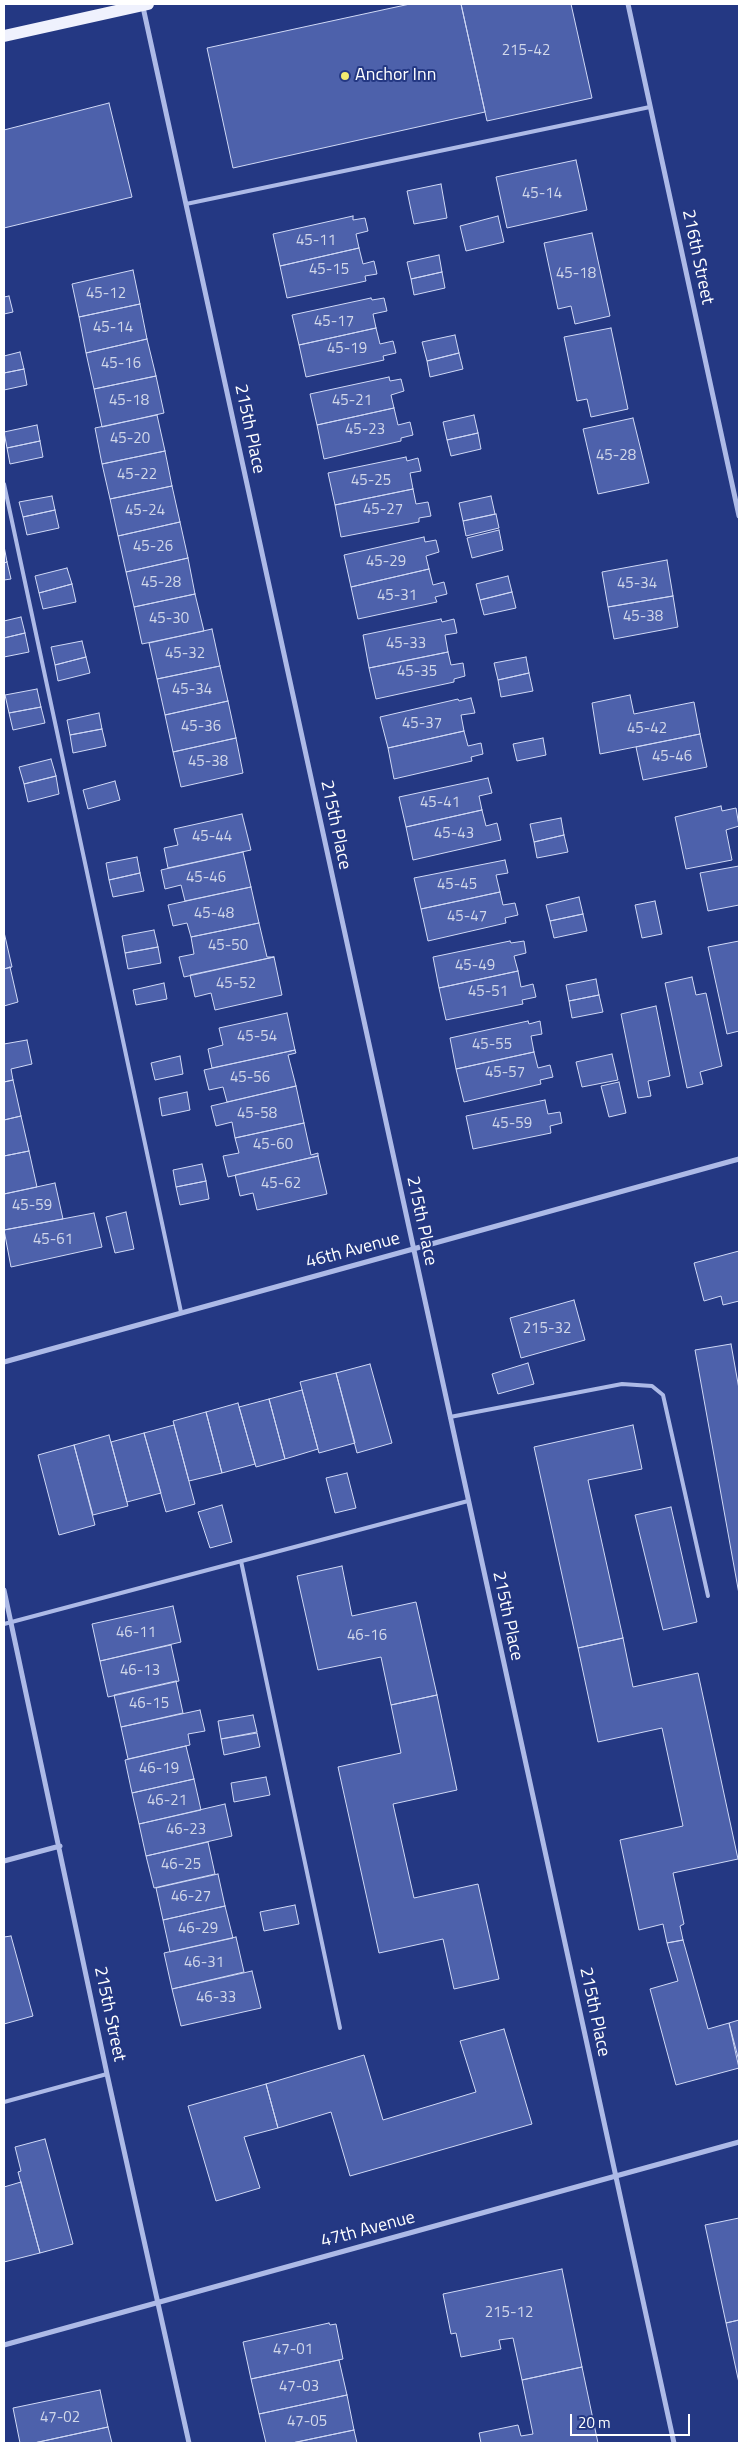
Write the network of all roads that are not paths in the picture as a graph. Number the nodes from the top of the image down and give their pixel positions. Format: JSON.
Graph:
{"nodes":[{"id":1,"x":145,"y":4,"type":"edge"},
{"id":2,"x":628,"y":4,"type":"edge"},
{"id":3,"x":4,"y":36,"type":"edge"},
{"id":4,"x":650,"y":107,"type":"junction"},
{"id":5,"x":186,"y":204,"type":"junction"},
{"id":6,"x":4,"y":484,"type":"edge"},
{"id":7,"x":739,"y":516,"type":"edge"},
{"id":8,"x":739,"y":1159,"type":"edge"},
{"id":9,"x":413,"y":1248,"type":"junction"},
{"id":10,"x":181,"y":1312,"type":"junction"},
{"id":11,"x":4,"y":1362,"type":"edge"},
{"id":12,"x":450,"y":1418,"type":"junction"},
{"id":13,"x":468,"y":1501,"type":"junction"},
{"id":14,"x":242,"y":1561,"type":"junction"},
{"id":15,"x":4,"y":1590,"type":"edge"},
{"id":16,"x":708,"y":1596,"type":"dead end"},
{"id":17,"x":11,"y":1622,"type":"junction"},
{"id":18,"x":4,"y":1624,"type":"edge"},
{"id":19,"x":60,"y":1846,"type":"junction"},
{"id":20,"x":4,"y":1862,"type":"edge"},
{"id":21,"x":340,"y":2028,"type":"dead end"},
{"id":22,"x":107,"y":2074,"type":"junction"},
{"id":23,"x":4,"y":2102,"type":"edge"},
{"id":24,"x":739,"y":2142,"type":"edge"},
{"id":25,"x":616,"y":2176,"type":"junction"},
{"id":26,"x":158,"y":2303,"type":"junction"},
{"id":27,"x":4,"y":2345,"type":"edge"},
{"id":28,"x":189,"y":2443,"type":"edge"},
{"id":29,"x":674,"y":2443,"type":"edge"}],
"edges":[{"from":1,"to":3,"type":"main road"},
{"from":1,"to":5,"type":"street","name":"215th Place"},
{"from":2,"to":4,"type":"street","name":"216th Street"},
{"from":4,"to":5,"type":"lane"},
{"from":4,"to":7,"type":"street","name":"216th Street"},
{"from":5,"to":9,"type":"street","name":"215th Place"},
{"from":6,"to":10,"type":"lane"},
{"from":8,"to":9,"type":"street","name":"46th Avenue"},
{"from":9,"to":10,"type":"street","name":"46th Avenue"},
{"from":9,"to":12,"type":"street","name":"215th Place"},
{"from":10,"to":11,"type":"street","name":"46th Avenue"},
{"from":12,"to":13,"type":"street","name":"215th Place"},
{"from":12,"to":16,"type":"lane"},
{"from":13,"to":14,"type":"lane"},
{"from":13,"to":25,"type":"street","name":"215th Place"},
{"from":14,"to":17,"type":"lane"},
{"from":14,"to":21,"type":"lane"},
{"from":15,"to":17,"type":"street","name":"215th Street"},
{"from":17,"to":18,"type":"lane"},
{"from":17,"to":19,"type":"street","name":"215th Street"},
{"from":19,"to":20,"type":"street"},
{"from":19,"to":22,"type":"street","name":"215th Street"},
{"from":22,"to":23,"type":"lane"},
{"from":22,"to":26,"type":"street","name":"215th Street"},
{"from":24,"to":25,"type":"street","name":"47th Avenue"},
{"from":25,"to":26,"type":"street","name":"47th Avenue"},
{"from":25,"to":29,"type":"street","name":"215th Place"},
{"from":26,"to":27,"type":"street","name":"47th Avenue"},
{"from":26,"to":28,"type":"street","name":"215th Street"}]}
